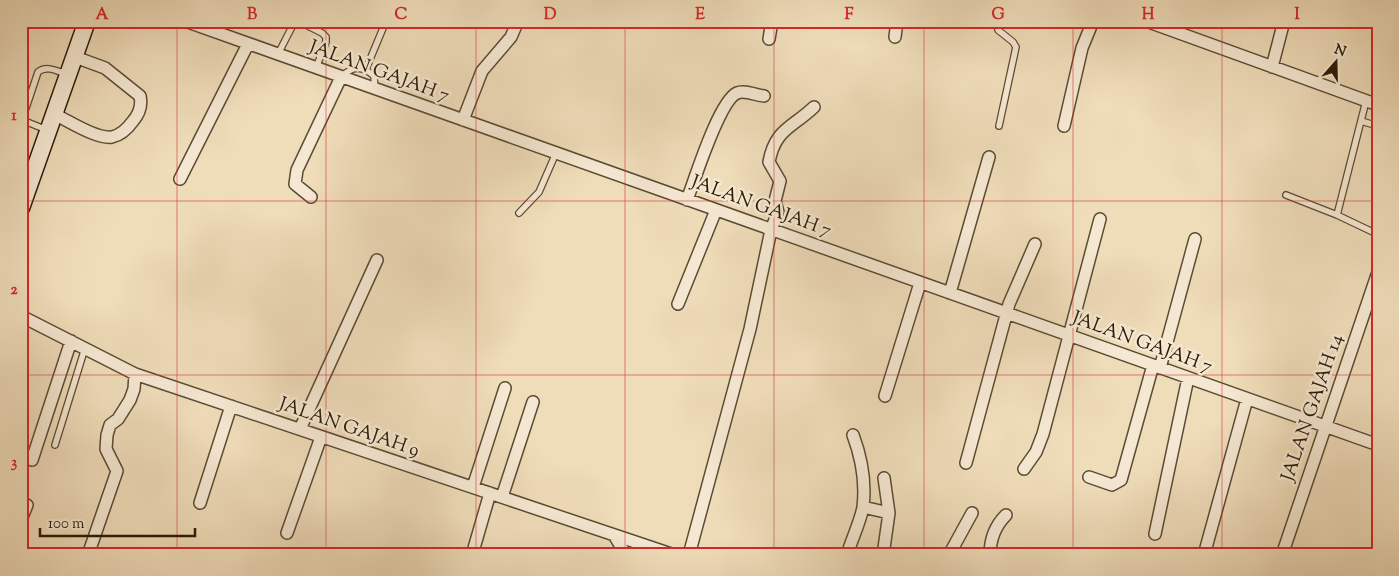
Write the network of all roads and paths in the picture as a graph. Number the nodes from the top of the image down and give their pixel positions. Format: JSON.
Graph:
{"nodes":[{"id":1,"x":87,"y":21,"type":"edge"},
{"id":2,"x":185,"y":21,"type":"edge"},
{"id":3,"x":296,"y":21,"type":"edge"},
{"id":4,"x":386,"y":21,"type":"edge"},
{"id":5,"x":518,"y":21,"type":"edge"},
{"id":6,"x":772,"y":21,"type":"edge"},
{"id":7,"x":897,"y":21,"type":"edge"},
{"id":8,"x":997,"y":21,"type":"edge"},
{"id":9,"x":1093,"y":21,"type":"edge"},
{"id":10,"x":1284,"y":21,"type":"edge"},
{"id":11,"x":1150,"y":22,"type":"edge"},
{"id":12,"x":894,"y":37,"type":"dead end"},
{"id":13,"x":769,"y":39,"type":"dead end"},
{"id":14,"x":248,"y":44,"type":"junction"},
{"id":15,"x":278,"y":54,"type":"junction"},
{"id":16,"x":74,"y":56,"type":"junction"},
{"id":17,"x":1272,"y":67,"type":"junction"},
{"id":18,"x":316,"y":68,"type":"junction"},
{"id":19,"x":366,"y":69,"type":"junction"},
{"id":20,"x":68,"y":75,"type":"junction"},
{"id":21,"x":341,"y":77,"type":"junction"},
{"id":22,"x":375,"y":89,"type":"junction"},
{"id":23,"x":764,"y":96,"type":"dead end"},
{"id":24,"x":1366,"y":101,"type":"junction"},
{"id":25,"x":1378,"y":105,"type":"edge"},
{"id":26,"x":814,"y":107,"type":"dead end"},
{"id":27,"x":54,"y":114,"type":"junction"},
{"id":28,"x":463,"y":120,"type":"junction"},
{"id":29,"x":1361,"y":121,"type":"junction"},
{"id":30,"x":999,"y":126,"type":"dead end"},
{"id":31,"x":1064,"y":126,"type":"dead end"},
{"id":32,"x":1378,"y":126,"type":"edge"},
{"id":33,"x":48,"y":131,"type":"junction"},
{"id":34,"x":556,"y":153,"type":"junction"},
{"id":35,"x":988,"y":157,"type":"dead end"},
{"id":36,"x":180,"y":179,"type":"dead end"},
{"id":37,"x":1286,"y":195,"type":"dead end"},
{"id":38,"x":311,"y":197,"type":"dead end"},
{"id":39,"x":687,"y":200,"type":"junction"},
{"id":40,"x":21,"y":208,"type":"edge"},
{"id":41,"x":716,"y":210,"type":"junction"},
{"id":42,"x":519,"y":212,"type":"dead end"},
{"id":43,"x":1336,"y":215,"type":"junction"},
{"id":44,"x":1100,"y":220,"type":"dead end"},
{"id":45,"x":771,"y":230,"type":"junction"},
{"id":46,"x":1377,"y":234,"type":"edge"},
{"id":47,"x":1195,"y":239,"type":"dead end"},
{"id":48,"x":1035,"y":244,"type":"dead end"},
{"id":49,"x":377,"y":260,"type":"dead end"},
{"id":50,"x":1378,"y":272,"type":"edge"},
{"id":51,"x":920,"y":283,"type":"junction"},
{"id":52,"x":950,"y":293,"type":"junction"},
{"id":53,"x":678,"y":304,"type":"dead end"},
{"id":54,"x":1008,"y":314,"type":"junction"},
{"id":55,"x":21,"y":316,"type":"edge"},
{"id":56,"x":1070,"y":336,"type":"junction"},
{"id":57,"x":70,"y":341,"type":"junction"},
{"id":58,"x":85,"y":348,"type":"junction"},
{"id":59,"x":1156,"y":367,"type":"junction"},
{"id":60,"x":135,"y":374,"type":"junction"},
{"id":61,"x":1188,"y":378,"type":"junction"},
{"id":62,"x":505,"y":388,"type":"dead end"},
{"id":63,"x":885,"y":396,"type":"dead end"},
{"id":64,"x":1246,"y":399,"type":"junction"},
{"id":65,"x":533,"y":402,"type":"dead end"},
{"id":66,"x":231,"y":406,"type":"junction"},
{"id":67,"x":1325,"y":427,"type":"junction"},
{"id":68,"x":300,"y":429,"type":"junction"},
{"id":69,"x":853,"y":435,"type":"dead end"},
{"id":70,"x":321,"y":437,"type":"junction"},
{"id":71,"x":55,"y":445,"type":"dead end"},
{"id":72,"x":1378,"y":445,"type":"edge"},
{"id":73,"x":32,"y":460,"type":"dead end"},
{"id":74,"x":966,"y":464,"type":"dead end"},
{"id":75,"x":1024,"y":469,"type":"dead end"},
{"id":76,"x":1089,"y":477,"type":"dead end"},
{"id":77,"x":884,"y":478,"type":"dead end"},
{"id":78,"x":473,"y":488,"type":"junction"},
{"id":79,"x":490,"y":493,"type":"junction"},
{"id":80,"x":502,"y":497,"type":"junction"},
{"id":81,"x":200,"y":504,"type":"dead end"},
{"id":82,"x":27,"y":505,"type":"dead end"},
{"id":83,"x":863,"y":507,"type":"junction"},
{"id":84,"x":972,"y":513,"type":"dead end"},
{"id":85,"x":889,"y":514,"type":"junction"},
{"id":86,"x":1006,"y":515,"type":"dead end"},
{"id":87,"x":21,"y":520,"type":"edge"},
{"id":88,"x":287,"y":533,"type":"dead end"},
{"id":89,"x":1155,"y":534,"type":"dead end"},
{"id":90,"x":614,"y":535,"type":"junction"},
{"id":91,"x":88,"y":555,"type":"edge"},
{"id":92,"x":472,"y":555,"type":"edge"},
{"id":93,"x":626,"y":555,"type":"edge"},
{"id":94,"x":674,"y":555,"type":"edge"},
{"id":95,"x":689,"y":555,"type":"edge"},
{"id":96,"x":847,"y":555,"type":"edge"},
{"id":97,"x":883,"y":555,"type":"edge"},
{"id":98,"x":949,"y":555,"type":"edge"},
{"id":99,"x":990,"y":555,"type":"edge"},
{"id":100,"x":1204,"y":555,"type":"edge"},
{"id":101,"x":1282,"y":555,"type":"edge"}],
"edges":[{"from":1,"to":16,"type":"street"},
{"from":2,"to":14,"type":"street","name":"JALAN GAJAH 7"},
{"from":3,"to":15,"type":"lane"},
{"from":3,"to":18,"type":"lane"},
{"from":4,"to":19,"type":"lane"},
{"from":5,"to":28,"type":"street"},
{"from":6,"to":13,"type":"street"},
{"from":7,"to":12,"type":"street"},
{"from":8,"to":30,"type":"lane"},
{"from":9,"to":31,"type":"street"},
{"from":10,"to":17,"type":"street"},
{"from":11,"to":17,"type":"street"},
{"from":14,"to":15,"type":"street","name":"JALAN GAJAH 7"},
{"from":14,"to":36,"type":"street"},
{"from":15,"to":18,"type":"street","name":"JALAN GAJAH 7"},
{"from":16,"to":20,"type":"street"},
{"from":16,"to":27,"type":"street"},
{"from":17,"to":24,"type":"street"},
{"from":18,"to":21,"type":"street","name":"JALAN GAJAH 7"},
{"from":19,"to":21,"type":"lane"},
{"from":19,"to":22,"type":"lane"},
{"from":20,"to":27,"type":"street"},
{"from":20,"to":33,"type":"lane"},
{"from":21,"to":22,"type":"street","name":"JALAN GAJAH 7"},
{"from":21,"to":38,"type":"street"},
{"from":22,"to":28,"type":"street","name":"JALAN GAJAH 7"},
{"from":23,"to":39,"type":"street"},
{"from":24,"to":25,"type":"street"},
{"from":24,"to":29,"type":"lane"},
{"from":26,"to":45,"type":"street"},
{"from":27,"to":33,"type":"street"},
{"from":28,"to":34,"type":"street","name":"JALAN GAJAH 7"},
{"from":29,"to":32,"type":"lane"},
{"from":29,"to":43,"type":"lane"},
{"from":33,"to":40,"type":"street"},
{"from":34,"to":39,"type":"street","name":"JALAN GAJAH 7"},
{"from":34,"to":42,"type":"lane"},
{"from":35,"to":52,"type":"street"},
{"from":37,"to":43,"type":"lane"},
{"from":39,"to":41,"type":"street","name":"JALAN GAJAH 7"},
{"from":41,"to":45,"type":"street","name":"JALAN GAJAH 7"},
{"from":41,"to":53,"type":"street"},
{"from":43,"to":46,"type":"lane"},
{"from":44,"to":56,"type":"street"},
{"from":45,"to":51,"type":"street","name":"JALAN GAJAH 7"},
{"from":45,"to":95,"type":"street"},
{"from":47,"to":59,"type":"street"},
{"from":48,"to":54,"type":"street"},
{"from":49,"to":68,"type":"street"},
{"from":50,"to":67,"type":"street","name":"JALAN GAJAH 14"},
{"from":51,"to":52,"type":"street","name":"JALAN GAJAH 7"},
{"from":51,"to":63,"type":"street"},
{"from":52,"to":54,"type":"street","name":"JALAN GAJAH 7"},
{"from":54,"to":56,"type":"street","name":"JALAN GAJAH 7"},
{"from":54,"to":74,"type":"street"},
{"from":55,"to":57,"type":"street","name":"JALAN GAJAH 9"},
{"from":56,"to":59,"type":"street","name":"JALAN GAJAH 7"},
{"from":56,"to":75,"type":"street"},
{"from":57,"to":58,"type":"street","name":"JALAN GAJAH 9"},
{"from":57,"to":73,"type":"street"},
{"from":58,"to":60,"type":"street","name":"JALAN GAJAH 9"},
{"from":58,"to":71,"type":"lane"},
{"from":59,"to":61,"type":"street","name":"JALAN GAJAH 7"},
{"from":59,"to":76,"type":"street"},
{"from":60,"to":66,"type":"street","name":"JALAN GAJAH 9"},
{"from":60,"to":91,"type":"street"},
{"from":61,"to":64,"type":"street","name":"JALAN GAJAH 7"},
{"from":61,"to":89,"type":"street"},
{"from":62,"to":78,"type":"street"},
{"from":64,"to":67,"type":"street","name":"JALAN GAJAH 7"},
{"from":64,"to":100,"type":"street"},
{"from":65,"to":80,"type":"street"},
{"from":66,"to":68,"type":"street","name":"JALAN GAJAH 9"},
{"from":66,"to":81,"type":"street"},
{"from":67,"to":72,"type":"street","name":"JALAN GAJAH 7"},
{"from":67,"to":101,"type":"street","name":"JALAN GAJAH 14"},
{"from":68,"to":70,"type":"street","name":"JALAN GAJAH 9"},
{"from":69,"to":83,"type":"street"},
{"from":70,"to":78,"type":"street","name":"JALAN GAJAH 9"},
{"from":70,"to":88,"type":"street"},
{"from":77,"to":85,"type":"street"},
{"from":78,"to":79,"type":"street","name":"JALAN GAJAH 9"},
{"from":79,"to":80,"type":"street","name":"JALAN GAJAH 9"},
{"from":79,"to":92,"type":"street"},
{"from":80,"to":90,"type":"street","name":"JALAN GAJAH 9"},
{"from":82,"to":87,"type":"street"},
{"from":83,"to":85,"type":"street"},
{"from":83,"to":96,"type":"street"},
{"from":84,"to":98,"type":"street"},
{"from":85,"to":97,"type":"street"},
{"from":86,"to":99,"type":"street"},
{"from":90,"to":93,"type":"street"},
{"from":90,"to":94,"type":"street","name":"JALAN GAJAH 9"}]}
